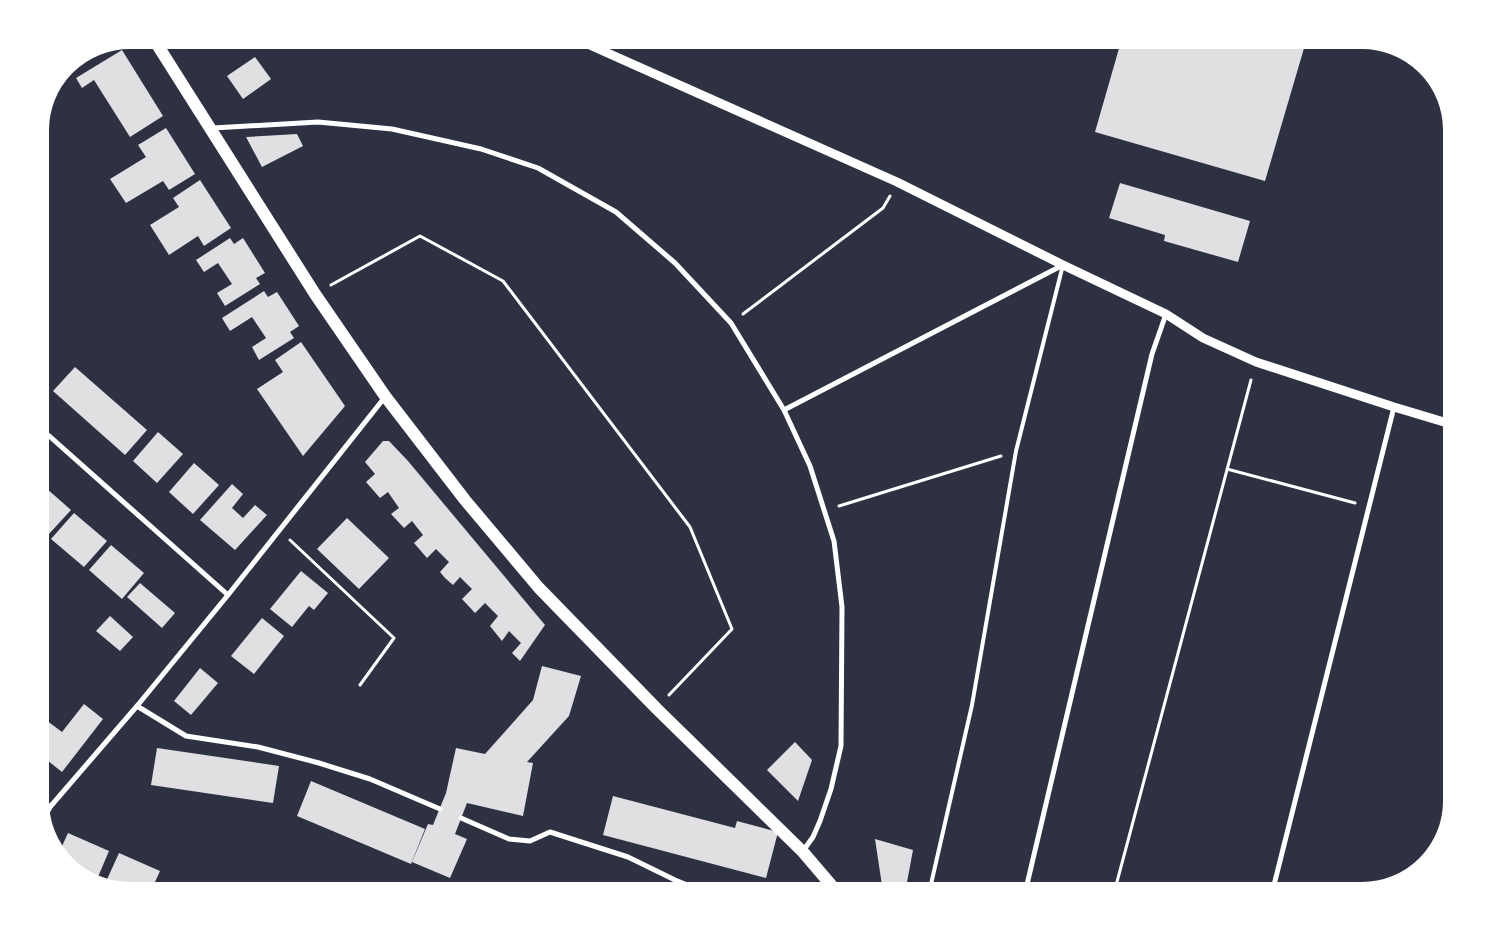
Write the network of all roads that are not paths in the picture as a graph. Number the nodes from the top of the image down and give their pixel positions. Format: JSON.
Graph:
{"nodes":[{"id":1,"x":159,"y":46,"type":"edge"},
{"id":2,"x":592,"y":46,"type":"edge"},
{"id":3,"x":210,"y":128,"type":"junction"},
{"id":4,"x":1063,"y":266,"type":"junction"},
{"id":5,"x":1166,"y":314,"type":"junction"},
{"id":6,"x":385,"y":396,"type":"junction"},
{"id":7,"x":1394,"y":408,"type":"junction"},
{"id":8,"x":784,"y":410,"type":"junction"},
{"id":9,"x":1446,"y":423,"type":"edge"},
{"id":10,"x":46,"y":433,"type":"edge"},
{"id":11,"x":228,"y":595,"type":"junction"},
{"id":12,"x":137,"y":706,"type":"junction"},
{"id":13,"x":46,"y":805,"type":"edge"},
{"id":14,"x":50,"y":808,"type":"junction"},
{"id":15,"x":440,"y":809,"type":"dead end"},
{"id":16,"x":47,"y":813,"type":"edge"},
{"id":17,"x":461,"y":818,"type":"dead end"},
{"id":18,"x":803,"y":852,"type":"junction"},
{"id":19,"x":686,"y":885,"type":"edge"},
{"id":20,"x":830,"y":885,"type":"edge"},
{"id":21,"x":931,"y":885,"type":"edge"},
{"id":22,"x":1028,"y":885,"type":"edge"},
{"id":23,"x":1274,"y":885,"type":"edge"}],
"edges":[{"from":1,"to":3,"type":"main road"},
{"from":2,"to":4,"type":"street"},
{"from":3,"to":6,"type":"main road"},
{"from":3,"to":8,"type":"street"},
{"from":4,"to":5,"type":"street"},
{"from":4,"to":8,"type":"street"},
{"from":4,"to":21,"type":"lane"},
{"from":5,"to":7,"type":"street"},
{"from":5,"to":22,"type":"street"},
{"from":6,"to":11,"type":"street"},
{"from":6,"to":18,"type":"main road"},
{"from":7,"to":9,"type":"street"},
{"from":7,"to":23,"type":"street"},
{"from":8,"to":18,"type":"street"},
{"from":10,"to":11,"type":"street"},
{"from":11,"to":12,"type":"street"},
{"from":12,"to":14,"type":"street"},
{"from":12,"to":15,"type":"street"},
{"from":13,"to":14,"type":"street"},
{"from":14,"to":16,"type":"street"},
{"from":17,"to":19,"type":"street"},
{"from":18,"to":20,"type":"main road"}]}
